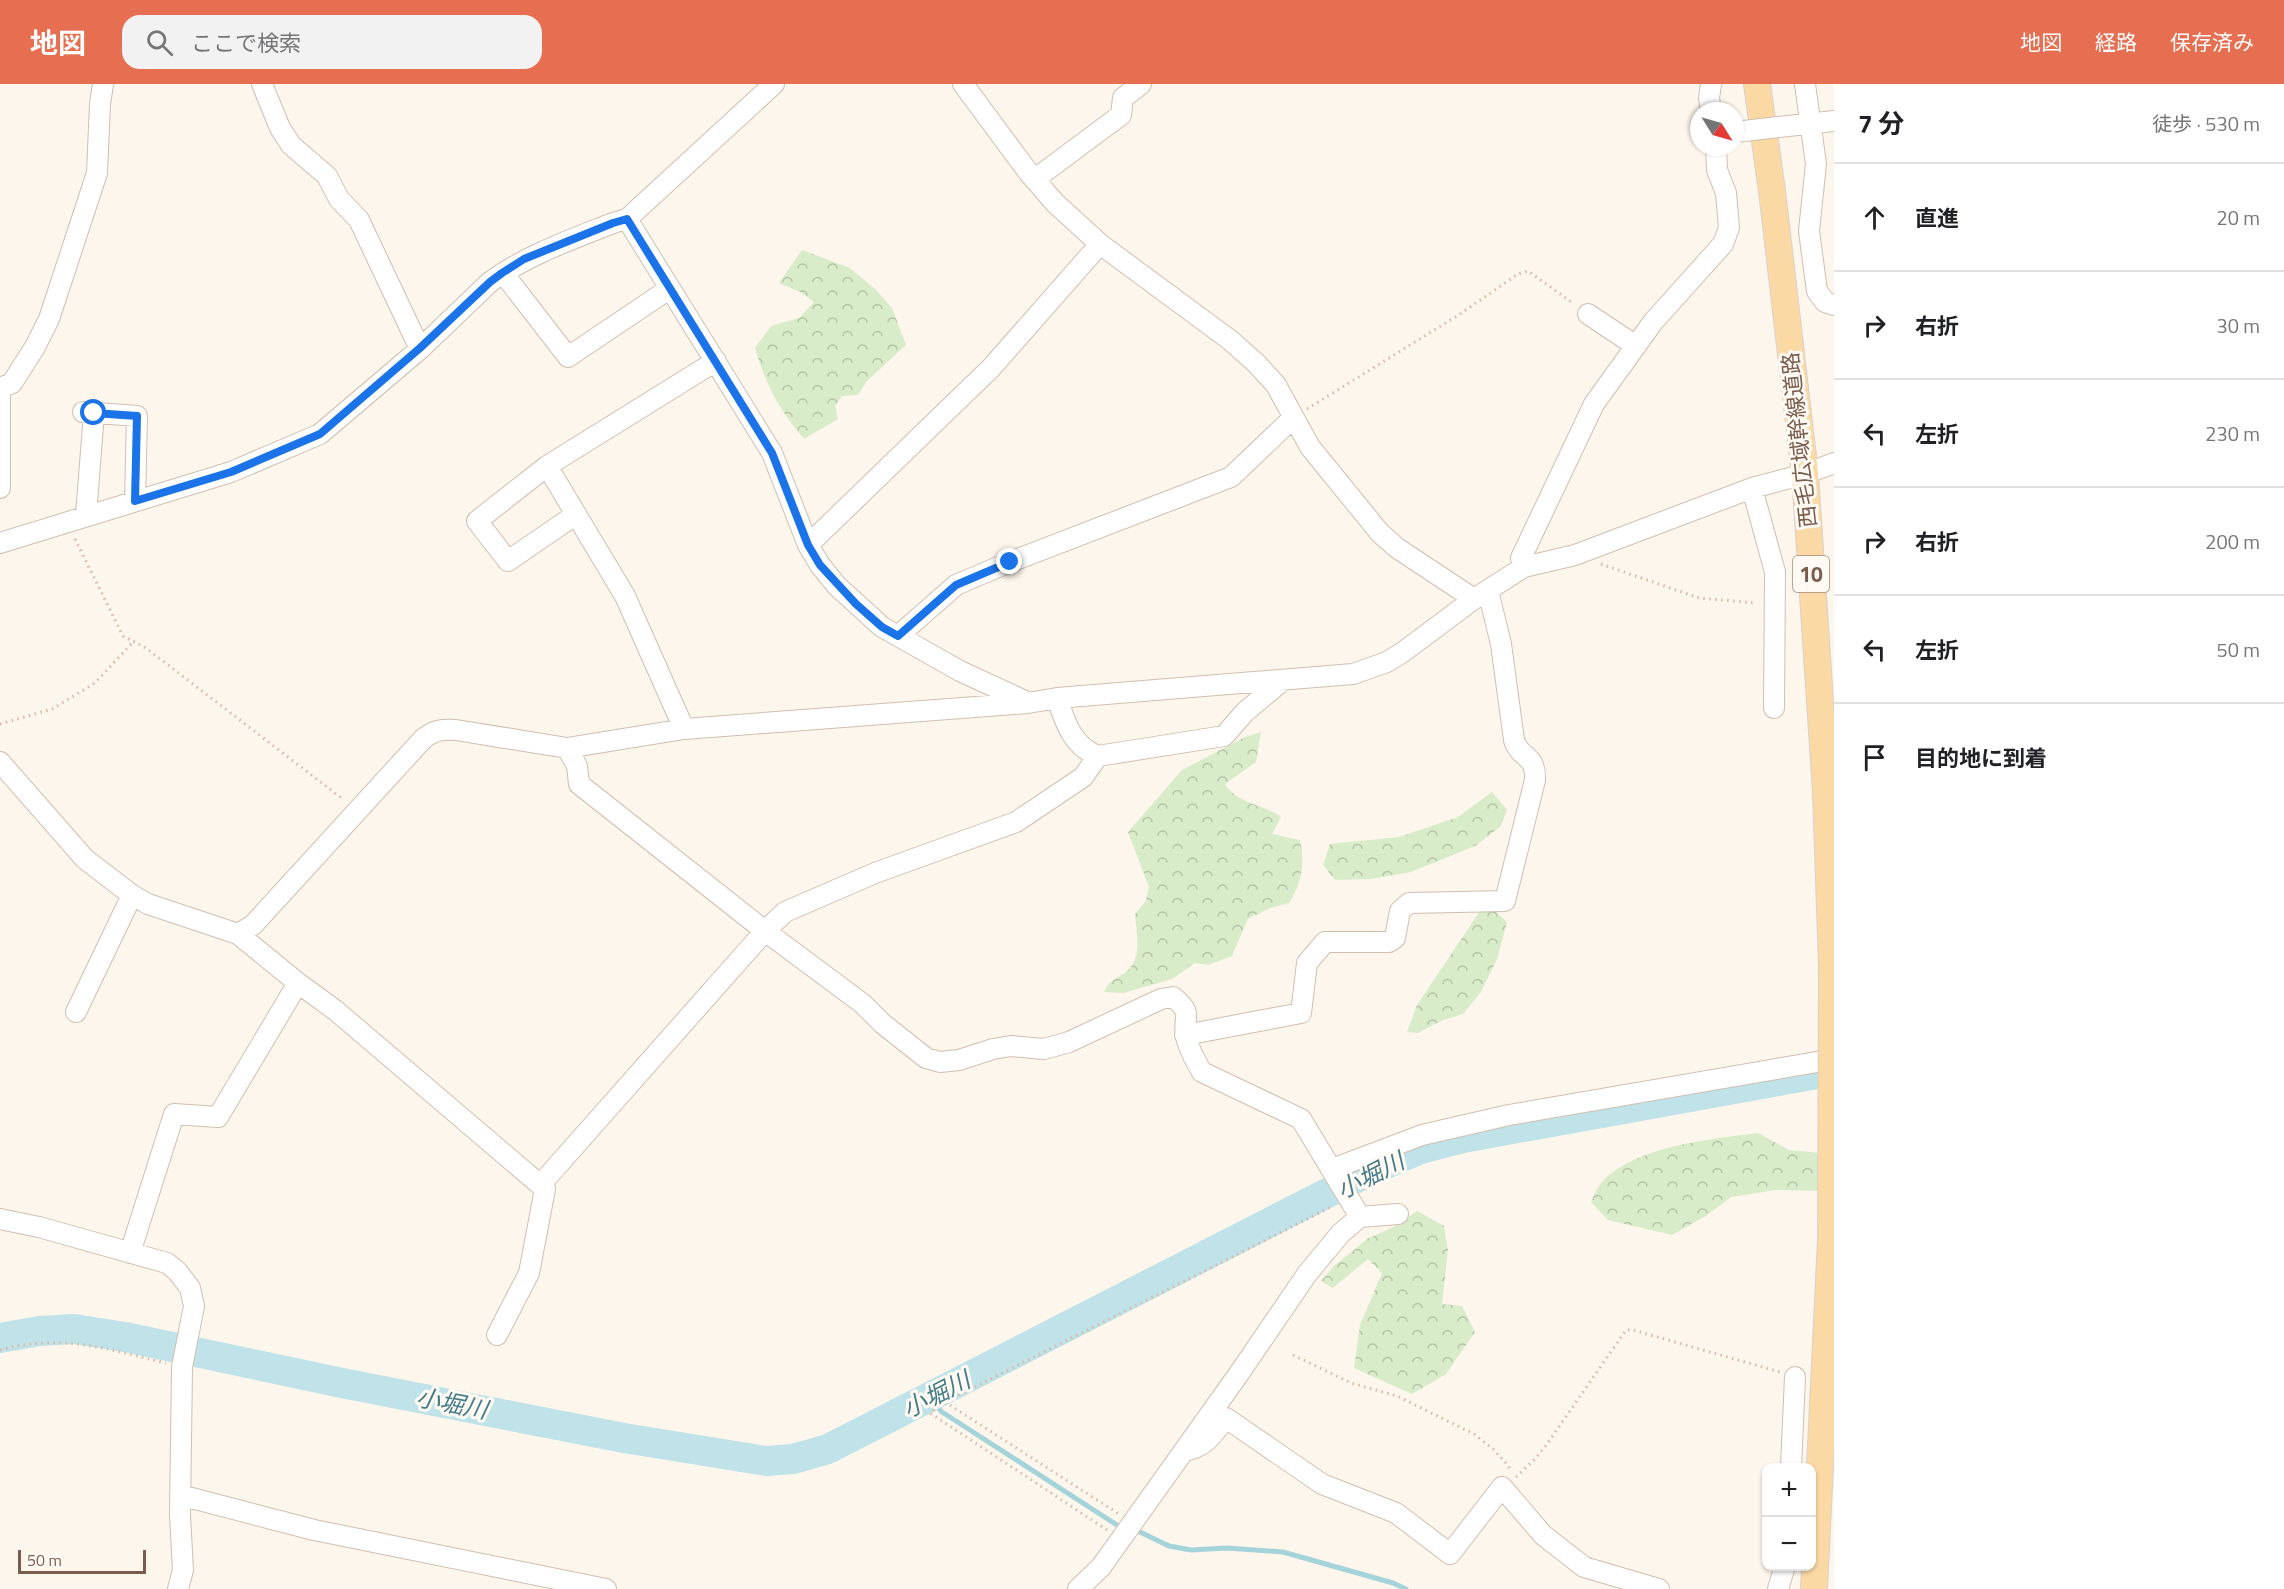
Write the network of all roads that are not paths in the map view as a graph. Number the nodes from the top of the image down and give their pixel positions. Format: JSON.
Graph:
{"nodes":[{"id":1,"x":103,"y":84,"type":"edge"},
{"id":2,"x":262,"y":84,"type":"edge"},
{"id":3,"x":774,"y":84,"type":"edge"},
{"id":4,"x":963,"y":84,"type":"edge"},
{"id":5,"x":1141,"y":84,"type":"edge"},
{"id":6,"x":1711,"y":84,"type":"edge"},
{"id":7,"x":1756,"y":84,"type":"edge"},
{"id":8,"x":1805,"y":84,"type":"edge"},
{"id":9,"x":1710,"y":102,"type":"edge"},
{"id":10,"x":1834,"y":121,"type":"edge"},
{"id":11,"x":1804,"y":124,"type":"junction"},
{"id":12,"x":1744,"y":131,"type":"edge"},
{"id":13,"x":1716,"y":156,"type":"edge"},
{"id":14,"x":1035,"y":179,"type":"junction"},
{"id":15,"x":627,"y":219,"type":"junction"},
{"id":16,"x":1100,"y":244,"type":"junction"},
{"id":17,"x":502,"y":273,"type":"junction"},
{"id":18,"x":669,"y":289,"type":"junction"},
{"id":19,"x":1834,"y":305,"type":"edge"},
{"id":20,"x":1588,"y":314,"type":"road end"},
{"id":21,"x":1636,"y":346,"type":"junction"},
{"id":22,"x":420,"y":348,"type":"junction"},
{"id":23,"x":716,"y":361,"type":"junction"},
{"id":24,"x":0,"y":388,"type":"edge"},
{"id":25,"x":0,"y":393,"type":"edge"},
{"id":26,"x":1293,"y":418,"type":"junction"},
{"id":27,"x":1834,"y":463,"type":"edge"},
{"id":28,"x":547,"y":466,"type":"junction"},
{"id":29,"x":1805,"y":474,"type":"junction"},
{"id":30,"x":0,"y":488,"type":"edge"},
{"id":31,"x":1752,"y":488,"type":"junction"},
{"id":32,"x":135,"y":501,"type":"junction"},
{"id":33,"x":86,"y":515,"type":"junction"},
{"id":34,"x":575,"y":515,"type":"junction"},
{"id":35,"x":0,"y":543,"type":"edge"},
{"id":36,"x":808,"y":545,"type":"junction"},
{"id":37,"x":1524,"y":567,"type":"junction"},
{"id":38,"x":1481,"y":595,"type":"junction"},
{"id":39,"x":898,"y":636,"type":"junction"},
{"id":40,"x":1282,"y":681,"type":"junction"},
{"id":41,"x":1057,"y":698,"type":"junction"},
{"id":42,"x":1028,"y":703,"type":"junction"},
{"id":43,"x":1774,"y":708,"type":"dead end"},
{"id":44,"x":684,"y":729,"type":"junction"},
{"id":45,"x":567,"y":748,"type":"junction"},
{"id":46,"x":1098,"y":756,"type":"junction"},
{"id":47,"x":0,"y":762,"type":"edge"},
{"id":48,"x":132,"y":895,"type":"junction"},
{"id":49,"x":765,"y":931,"type":"junction"},
{"id":50,"x":238,"y":934,"type":"junction"},
{"id":51,"x":298,"y":983,"type":"junction"},
{"id":52,"x":76,"y":1012,"type":"dead end"},
{"id":53,"x":1185,"y":1035,"type":"junction"},
{"id":54,"x":1834,"y":1059,"type":"edge"},
{"id":55,"x":1334,"y":1173,"type":"junction"},
{"id":56,"x":541,"y":1184,"type":"junction"},
{"id":57,"x":1398,"y":1214,"type":"dead end"},
{"id":58,"x":1360,"y":1217,"type":"junction"},
{"id":59,"x":0,"y":1219,"type":"edge"},
{"id":60,"x":130,"y":1252,"type":"junction"},
{"id":61,"x":497,"y":1335,"type":"dead end"},
{"id":62,"x":1795,"y":1377,"type":"road end"},
{"id":63,"x":1184,"y":1451,"type":"junction"},
{"id":64,"x":1791,"y":1463,"type":"edge"},
{"id":65,"x":180,"y":1495,"type":"junction"},
{"id":66,"x":1783,"y":1571,"type":"edge"},
{"id":67,"x":178,"y":1589,"type":"edge"},
{"id":68,"x":606,"y":1589,"type":"edge"},
{"id":69,"x":1078,"y":1589,"type":"edge"},
{"id":70,"x":1659,"y":1589,"type":"edge"},
{"id":71,"x":1778,"y":1589,"type":"edge"},
{"id":72,"x":1814,"y":1589,"type":"edge"}],
"edges":[{"from":1,"to":24,"type":"street"},
{"from":2,"to":22,"type":"street"},
{"from":3,"to":15,"type":"street"},
{"from":4,"to":14,"type":"street"},
{"from":5,"to":14,"type":"street"},
{"from":6,"to":9,"type":"street"},
{"from":7,"to":29,"type":"main road","name":"西毛広域幹線道路","number":"10"},
{"from":8,"to":11,"type":"street"},
{"from":10,"to":11,"type":"street"},
{"from":11,"to":12,"type":"street","bridge":true},
{"from":11,"to":19,"type":"street"},
{"from":13,"to":21,"type":"street"},
{"from":14,"to":16,"type":"street"},
{"from":15,"to":17,"type":"street"},
{"from":15,"to":18,"type":"street"},
{"from":16,"to":26,"type":"street"},
{"from":16,"to":36,"type":"street"},
{"from":17,"to":18,"type":"street"},
{"from":17,"to":22,"type":"street"},
{"from":18,"to":23,"type":"street"},
{"from":20,"to":21,"type":"street"},
{"from":21,"to":37,"type":"street"},
{"from":22,"to":32,"type":"street"},
{"from":23,"to":28,"type":"street"},
{"from":23,"to":36,"type":"street"},
{"from":25,"to":30,"type":"street"},
{"from":26,"to":38,"type":"street"},
{"from":26,"to":39,"type":"street"},
{"from":27,"to":29,"type":"street"},
{"from":28,"to":34,"type":"street"},
{"from":28,"to":34,"type":"street"},
{"from":29,"to":31,"type":"street"},
{"from":29,"to":72,"type":"main road","name":"西毛広域幹線道路","number":"10","bridge":true},
{"from":31,"to":37,"type":"street"},
{"from":31,"to":43,"type":"street"},
{"from":32,"to":33,"type":"street"},
{"from":32,"to":33,"type":"street"},
{"from":33,"to":35,"type":"street"},
{"from":34,"to":44,"type":"street"},
{"from":36,"to":39,"type":"street"},
{"from":37,"to":38,"type":"street"},
{"from":38,"to":40,"type":"street"},
{"from":38,"to":53,"type":"street"},
{"from":39,"to":42,"type":"street"},
{"from":40,"to":41,"type":"street"},
{"from":40,"to":46,"type":"street"},
{"from":41,"to":42,"type":"street"},
{"from":41,"to":46,"type":"street"},
{"from":42,"to":44,"type":"street"},
{"from":44,"to":45,"type":"street"},
{"from":45,"to":49,"type":"street"},
{"from":45,"to":50,"type":"street"},
{"from":46,"to":49,"type":"street"},
{"from":47,"to":48,"type":"street"},
{"from":48,"to":50,"type":"street"},
{"from":48,"to":52,"type":"street"},
{"from":49,"to":53,"type":"street"},
{"from":49,"to":56,"type":"street"},
{"from":50,"to":51,"type":"street"},
{"from":51,"to":56,"type":"street"},
{"from":51,"to":60,"type":"street"},
{"from":53,"to":55,"type":"street"},
{"from":54,"to":55,"type":"street"},
{"from":55,"to":58,"type":"street"},
{"from":56,"to":61,"type":"street"},
{"from":57,"to":58,"type":"street"},
{"from":58,"to":63,"type":"street"},
{"from":59,"to":60,"type":"street"},
{"from":60,"to":65,"type":"street"},
{"from":62,"to":64,"type":"street"},
{"from":63,"to":69,"type":"street"},
{"from":63,"to":70,"type":"street"},
{"from":65,"to":67,"type":"street"},
{"from":65,"to":68,"type":"street"},
{"from":66,"to":71,"type":"street"}]}
